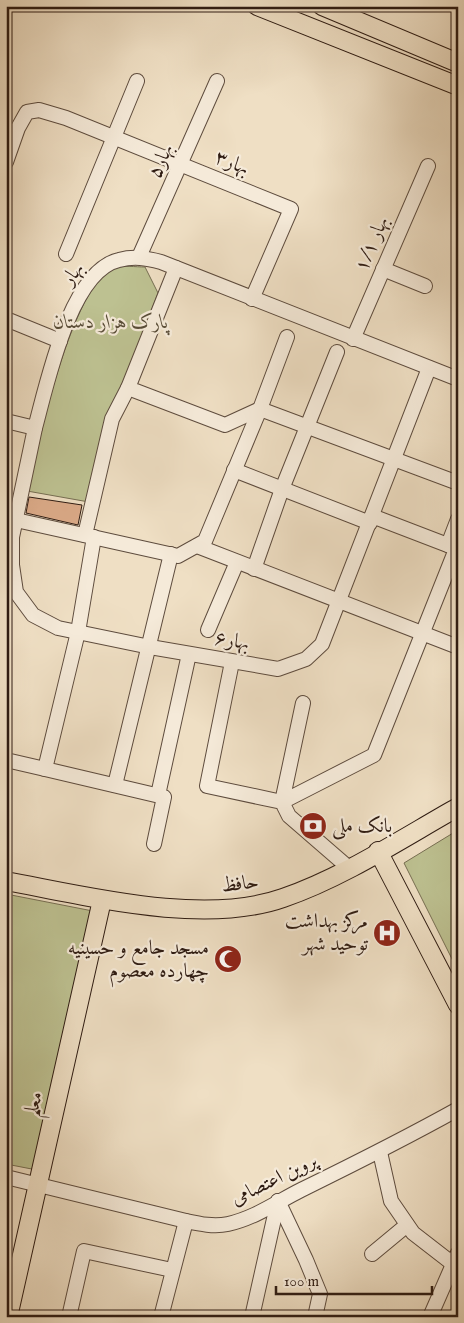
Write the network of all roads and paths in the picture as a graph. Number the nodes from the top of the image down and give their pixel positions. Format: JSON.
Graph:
{"nodes":[{"id":1,"x":257,"y":6,"type":"edge"},
{"id":2,"x":322,"y":6,"type":"edge"},
{"id":3,"x":458,"y":63,"type":"edge"},
{"id":4,"x":137,"y":81,"type":"dead end"},
{"id":5,"x":217,"y":81,"type":"dead end"},
{"id":6,"x":458,"y":86,"type":"edge"},
{"id":7,"x":114,"y":137,"type":"junction"},
{"id":8,"x":6,"y":162,"type":"edge"},
{"id":9,"x":182,"y":165,"type":"junction"},
{"id":10,"x":428,"y":166,"type":"dead end"},
{"id":11,"x":66,"y":254,"type":"dead end"},
{"id":12,"x":139,"y":257,"type":"junction"},
{"id":13,"x":176,"y":268,"type":"junction"},
{"id":14,"x":383,"y":269,"type":"junction"},
{"id":15,"x":425,"y":286,"type":"dead end"},
{"id":16,"x":252,"y":299,"type":"junction"},
{"id":17,"x":6,"y":319,"type":"edge"},
{"id":18,"x":287,"y":337,"type":"dead end"},
{"id":19,"x":353,"y":339,"type":"junction"},
{"id":20,"x":60,"y":341,"type":"junction"},
{"id":21,"x":337,"y":352,"type":"dead end"},
{"id":22,"x":429,"y":368,"type":"junction"},
{"id":23,"x":458,"y":379,"type":"edge"},
{"id":24,"x":128,"y":388,"type":"junction"},
{"id":25,"x":260,"y":409,"type":"junction"},
{"id":26,"x":6,"y":422,"type":"edge"},
{"id":27,"x":308,"y":426,"type":"junction"},
{"id":28,"x":34,"y":428,"type":"junction"},
{"id":29,"x":394,"y":458,"type":"junction"},
{"id":30,"x":240,"y":472,"type":"junction"},
{"id":31,"x":458,"y":483,"type":"edge"},
{"id":32,"x":282,"y":489,"type":"junction"},
{"id":33,"x":371,"y":519,"type":"junction"},
{"id":34,"x":458,"y":519,"type":"edge"},
{"id":35,"x":16,"y":520,"type":"junction"},
{"id":36,"x":89,"y":536,"type":"junction"},
{"id":37,"x":12,"y":538,"type":"junction"},
{"id":38,"x":197,"y":546,"type":"junction"},
{"id":39,"x":454,"y":548,"type":"edge"},
{"id":40,"x":171,"y":554,"type":"junction"},
{"id":41,"x":237,"y":562,"type":"junction"},
{"id":42,"x":6,"y":566,"type":"edge"},
{"id":43,"x":254,"y":569,"type":"junction"},
{"id":44,"x":339,"y":602,"type":"junction"},
{"id":45,"x":208,"y":630,"type":"dead end"},
{"id":46,"x":78,"y":632,"type":"junction"},
{"id":47,"x":422,"y":634,"type":"junction"},
{"id":48,"x":150,"y":647,"type":"junction"},
{"id":49,"x":458,"y":647,"type":"edge"},
{"id":50,"x":189,"y":654,"type":"junction"},
{"id":51,"x":232,"y":662,"type":"junction"},
{"id":52,"x":303,"y":704,"type":"dead end"},
{"id":53,"x":6,"y":760,"type":"edge"},
{"id":54,"x":46,"y":769,"type":"junction"},
{"id":55,"x":115,"y":785,"type":"junction"},
{"id":56,"x":158,"y":795,"type":"junction"},
{"id":57,"x":282,"y":802,"type":"junction"},
{"id":58,"x":458,"y":807,"type":"edge"},
{"id":59,"x":154,"y":844,"type":"dead end"},
{"id":60,"x":378,"y":851,"type":"junction"},
{"id":61,"x":349,"y":868,"type":"junction"},
{"id":62,"x":6,"y":881,"type":"edge"},
{"id":63,"x":102,"y":900,"type":"junction"},
{"id":64,"x":458,"y":1005,"type":"edge"},
{"id":65,"x":458,"y":1109,"type":"edge"},
{"id":66,"x":380,"y":1152,"type":"junction"},
{"id":67,"x":6,"y":1176,"type":"edge"},
{"id":68,"x":37,"y":1183,"type":"junction"},
{"id":69,"x":278,"y":1202,"type":"junction"},
{"id":70,"x":186,"y":1221,"type":"junction"},
{"id":71,"x":407,"y":1225,"type":"junction"},
{"id":72,"x":372,"y":1254,"type":"dead end"},
{"id":73,"x":455,"y":1259,"type":"edge"},
{"id":74,"x":172,"y":1270,"type":"junction"},
{"id":75,"x":8,"y":1317,"type":"edge"},
{"id":76,"x":69,"y":1317,"type":"edge"},
{"id":77,"x":161,"y":1317,"type":"edge"},
{"id":78,"x":252,"y":1317,"type":"edge"},
{"id":79,"x":315,"y":1317,"type":"edge"},
{"id":80,"x":430,"y":1317,"type":"edge"}],
"edges":[{"from":1,"to":6,"type":"main road"},
{"from":2,"to":3,"type":"main road"},
{"from":4,"to":7,"type":"street"},
{"from":5,"to":9,"type":"street","name":"بهار۵"},
{"from":7,"to":8,"type":"street","name":"بهار۳"},
{"from":7,"to":9,"type":"street","name":"بهار۳"},
{"from":7,"to":11,"type":"street"},
{"from":9,"to":12,"type":"street","name":"بهار۵"},
{"from":9,"to":16,"type":"street","name":"بهار۳"},
{"from":10,"to":14,"type":"street","name":"بهار ۱/۱"},
{"from":12,"to":13,"type":"street","name":"بهار"},
{"from":12,"to":20,"type":"street","name":"بهار"},
{"from":13,"to":16,"type":"street","name":"بهار"},
{"from":13,"to":24,"type":"street"},
{"from":14,"to":15,"type":"street"},
{"from":14,"to":19,"type":"street","name":"بهار ۱/۱"},
{"from":16,"to":19,"type":"street","name":"بهار"},
{"from":17,"to":20,"type":"street"},
{"from":18,"to":25,"type":"street"},
{"from":19,"to":22,"type":"street"},
{"from":20,"to":28,"type":"street","name":"بهار"},
{"from":21,"to":27,"type":"street"},
{"from":22,"to":23,"type":"street"},
{"from":22,"to":29,"type":"street","name":"بهار۶"},
{"from":24,"to":25,"type":"street"},
{"from":24,"to":36,"type":"street"},
{"from":25,"to":27,"type":"street"},
{"from":25,"to":30,"type":"street"},
{"from":26,"to":28,"type":"street"},
{"from":27,"to":29,"type":"street"},
{"from":27,"to":32,"type":"street"},
{"from":28,"to":35,"type":"street","name":"بهار۶"},
{"from":29,"to":31,"type":"street"},
{"from":29,"to":33,"type":"street","name":"بهار۶"},
{"from":30,"to":32,"type":"street"},
{"from":30,"to":38,"type":"street"},
{"from":32,"to":33,"type":"street"},
{"from":32,"to":43,"type":"street"},
{"from":33,"to":39,"type":"street"},
{"from":33,"to":44,"type":"street","name":"بهار۶"},
{"from":34,"to":39,"type":"street"},
{"from":35,"to":36,"type":"street"},
{"from":35,"to":37,"type":"street","name":"بهار۶"},
{"from":36,"to":40,"type":"street"},
{"from":36,"to":46,"type":"street"},
{"from":37,"to":42,"type":"street"},
{"from":37,"to":46,"type":"street","name":"بهار۶"},
{"from":38,"to":40,"type":"street"},
{"from":38,"to":41,"type":"street"},
{"from":39,"to":47,"type":"street"},
{"from":40,"to":48,"type":"street"},
{"from":41,"to":43,"type":"street"},
{"from":41,"to":45,"type":"street"},
{"from":43,"to":44,"type":"street"},
{"from":44,"to":47,"type":"street"},
{"from":44,"to":51,"type":"street","name":"بهار۶"},
{"from":46,"to":48,"type":"street","name":"بهار۶"},
{"from":46,"to":54,"type":"street"},
{"from":47,"to":49,"type":"street"},
{"from":47,"to":57,"type":"street"},
{"from":48,"to":50,"type":"street","name":"بهار۶"},
{"from":48,"to":55,"type":"street"},
{"from":50,"to":51,"type":"street","name":"بهار۶"},
{"from":50,"to":56,"type":"street"},
{"from":51,"to":57,"type":"street"},
{"from":52,"to":57,"type":"street"},
{"from":53,"to":54,"type":"street"},
{"from":54,"to":55,"type":"street"},
{"from":55,"to":56,"type":"street"},
{"from":56,"to":59,"type":"street"},
{"from":57,"to":61,"type":"street"},
{"from":58,"to":60,"type":"main road","name":"حافظ"},
{"from":60,"to":61,"type":"main road","name":"حافظ"},
{"from":60,"to":64,"type":"main road"},
{"from":61,"to":63,"type":"main road","name":"حافظ"},
{"from":62,"to":63,"type":"main road","name":"حافظ"},
{"from":63,"to":68,"type":"main road","name":"معلم"},
{"from":65,"to":66,"type":"street","name":"پروین اعتصامی"},
{"from":66,"to":69,"type":"street","name":"پروین اعتصامی"},
{"from":66,"to":71,"type":"street"},
{"from":67,"to":68,"type":"street","name":"پروین اعتصامی"},
{"from":68,"to":70,"type":"street","name":"پروین اعتصامی"},
{"from":68,"to":75,"type":"main road","name":"معلم"},
{"from":69,"to":70,"type":"street","name":"پروین اعتصامی"},
{"from":69,"to":78,"type":"street"},
{"from":69,"to":79,"type":"street"},
{"from":70,"to":74,"type":"street"},
{"from":71,"to":72,"type":"street"},
{"from":71,"to":73,"type":"street"},
{"from":73,"to":80,"type":"street"},
{"from":74,"to":76,"type":"street"},
{"from":74,"to":77,"type":"street"}]}
